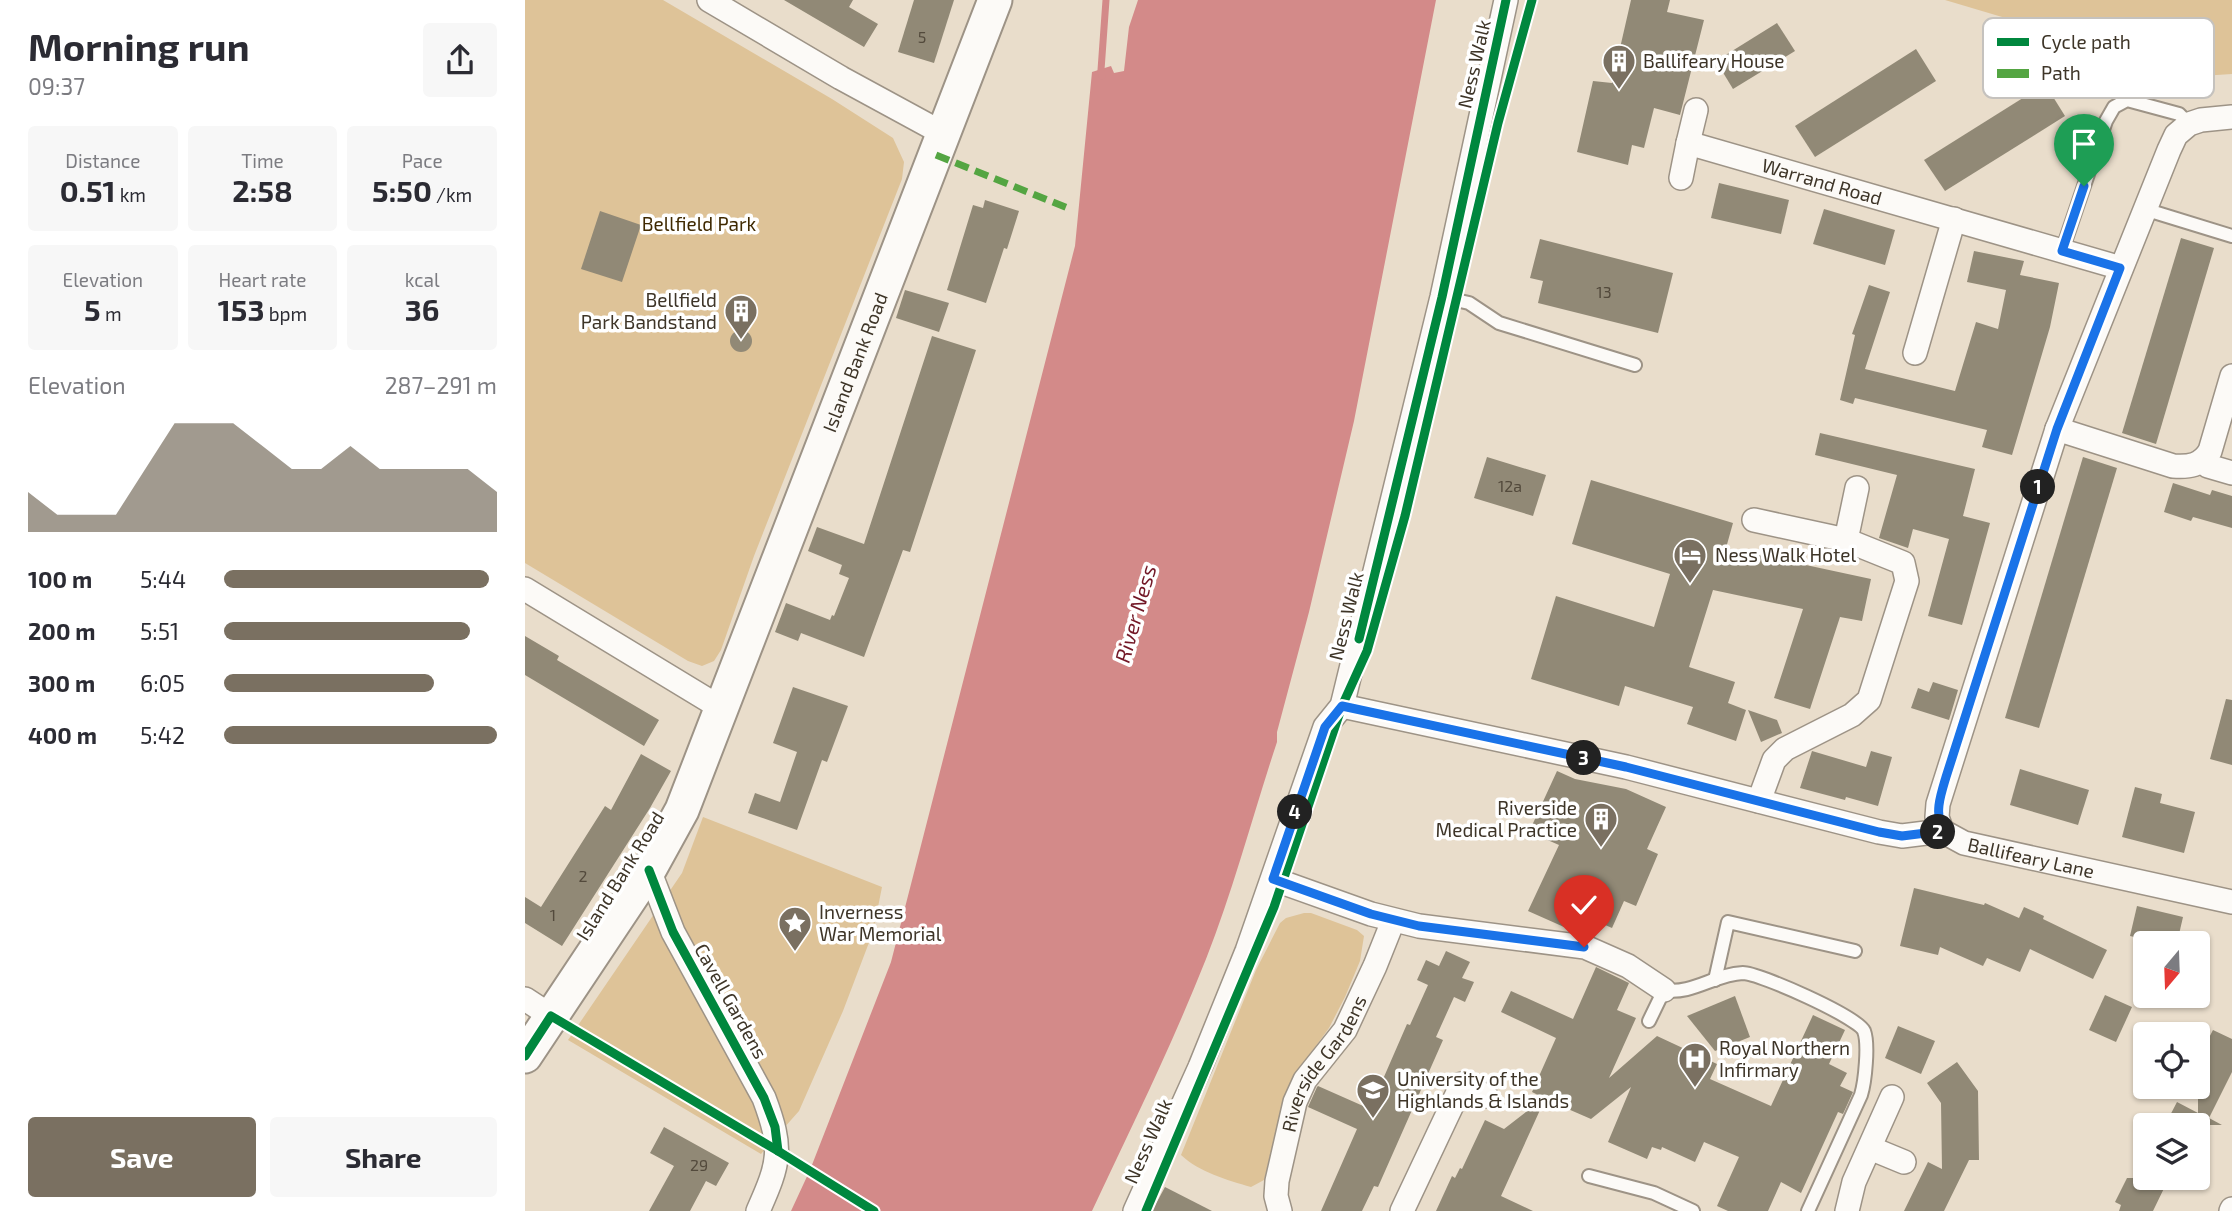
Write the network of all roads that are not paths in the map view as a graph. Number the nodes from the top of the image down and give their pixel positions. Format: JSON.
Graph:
{"nodes":[{"id":1,"x":709,"y":0,"type":"edge"},
{"id":2,"x":995,"y":0,"type":"edge"},
{"id":3,"x":1506,"y":0,"type":"edge"},
{"id":4,"x":1696,"y":110,"type":"dead end"},
{"id":5,"x":2232,"y":117,"type":"edge"},
{"id":6,"x":2189,"y":124,"type":"junction"},
{"id":7,"x":944,"y":134,"type":"junction"},
{"id":8,"x":1688,"y":143,"type":"junction"},
{"id":9,"x":1681,"y":178,"type":"dead end"},
{"id":10,"x":2144,"y":209,"type":"junction"},
{"id":11,"x":1954,"y":219,"type":"junction"},
{"id":12,"x":2232,"y":236,"type":"edge"},
{"id":13,"x":2062,"y":251,"type":"junction"},
{"id":14,"x":2120,"y":268,"type":"junction"},
{"id":15,"x":1442,"y":297,"type":"junction"},
{"id":16,"x":1915,"y":353,"type":"dead end"},
{"id":17,"x":1635,"y":365,"type":"dead end"},
{"id":18,"x":2232,"y":376,"type":"edge"},
{"id":19,"x":2057,"y":429,"type":"junction"},
{"id":20,"x":2203,"y":461,"type":"junction"},
{"id":21,"x":2232,"y":473,"type":"edge"},
{"id":22,"x":1857,"y":488,"type":"dead end"},
{"id":23,"x":1754,"y":520,"type":"dead end"},
{"id":24,"x":1846,"y":540,"type":"junction"},
{"id":25,"x":525,"y":589,"type":"edge"},
{"id":26,"x":1342,"y":706,"type":"junction"},
{"id":27,"x":721,"y":709,"type":"junction"},
{"id":28,"x":1759,"y":801,"type":"junction"},
{"id":29,"x":1942,"y":831,"type":"junction"},
{"id":30,"x":649,"y":870,"type":"junction"},
{"id":31,"x":1273,"y":879,"type":"junction"},
{"id":32,"x":2232,"y":902,"type":"edge"},
{"id":33,"x":1393,"y":921,"type":"junction"},
{"id":34,"x":1855,"y":951,"type":"dead end"},
{"id":35,"x":1715,"y":979,"type":"junction"},
{"id":36,"x":1664,"y":990,"type":"junction"},
{"id":37,"x":538,"y":1008,"type":"edge"},
{"id":38,"x":1649,"y":1021,"type":"dead end"},
{"id":39,"x":525,"y":1056,"type":"edge"},
{"id":40,"x":1486,"y":1096,"type":"dead end"},
{"id":41,"x":1892,"y":1097,"type":"dead end"},
{"id":42,"x":1870,"y":1148,"type":"junction"},
{"id":43,"x":1903,"y":1163,"type":"dead end"},
{"id":44,"x":1589,"y":1176,"type":"dead end"},
{"id":45,"x":758,"y":1211,"type":"edge"},
{"id":46,"x":1135,"y":1211,"type":"edge"},
{"id":47,"x":1280,"y":1211,"type":"edge"},
{"id":48,"x":1402,"y":1211,"type":"edge"},
{"id":49,"x":1693,"y":1211,"type":"edge"},
{"id":50,"x":1808,"y":1211,"type":"edge"},
{"id":51,"x":1847,"y":1211,"type":"edge"}],
"edges":[{"from":1,"to":7,"type":"street"},
{"from":2,"to":7,"type":"main road","name":"Island Bank Road"},
{"from":3,"to":15,"type":"street","name":"Ness Walk"},
{"from":4,"to":8,"type":"street"},
{"from":5,"to":6,"type":"street"},
{"from":6,"to":10,"type":"street"},
{"from":6,"to":13,"type":"lane"},
{"from":7,"to":27,"type":"main road","name":"Island Bank Road"},
{"from":8,"to":9,"type":"street"},
{"from":8,"to":11,"type":"street","name":"Warrand Road"},
{"from":10,"to":12,"type":"lane"},
{"from":10,"to":14,"type":"street"},
{"from":11,"to":13,"type":"street","name":"Warrand Road"},
{"from":11,"to":16,"type":"street"},
{"from":13,"to":14,"type":"street","name":"Warrand Road"},
{"from":14,"to":19,"type":"street"},
{"from":15,"to":17,"type":"lane"},
{"from":15,"to":26,"type":"street","name":"Ness Walk"},
{"from":18,"to":20,"type":"street"},
{"from":19,"to":20,"type":"street"},
{"from":19,"to":29,"type":"street"},
{"from":20,"to":21,"type":"street"},
{"from":22,"to":24,"type":"street"},
{"from":23,"to":24,"type":"street"},
{"from":24,"to":28,"type":"street"},
{"from":25,"to":27,"type":"street"},
{"from":26,"to":28,"type":"street","name":"Ballifeary Lane"},
{"from":26,"to":31,"type":"street","name":"Ness Walk"},
{"from":27,"to":30,"type":"main road","name":"Island Bank Road"},
{"from":28,"to":29,"type":"street","name":"Ballifeary Lane"},
{"from":29,"to":32,"type":"street","name":"Ballifeary Lane"},
{"from":30,"to":37,"type":"main road","name":"Island Bank Road"},
{"from":30,"to":45,"type":"street","name":"Cavell Gardens"},
{"from":31,"to":33,"type":"street"},
{"from":31,"to":46,"type":"street","name":"Ness Walk"},
{"from":33,"to":36,"type":"street"},
{"from":33,"to":47,"type":"street","name":"Riverside Gardens"},
{"from":34,"to":35,"type":"lane"},
{"from":35,"to":36,"type":"lane"},
{"from":35,"to":50,"type":"lane"},
{"from":36,"to":38,"type":"lane"},
{"from":37,"to":39,"type":"main road","name":"Island Bank Road"},
{"from":40,"to":48,"type":"street"},
{"from":41,"to":42,"type":"street"},
{"from":42,"to":43,"type":"street"},
{"from":42,"to":51,"type":"street"},
{"from":44,"to":49,"type":"lane"}]}
